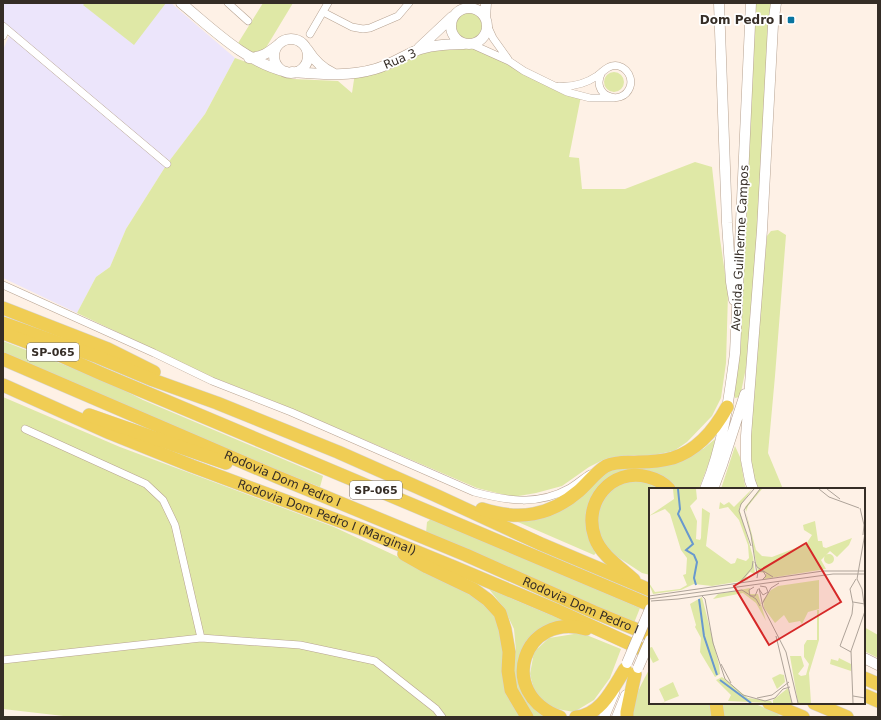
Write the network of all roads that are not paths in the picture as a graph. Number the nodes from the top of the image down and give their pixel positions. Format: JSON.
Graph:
{"nodes":[{"id":1,"x":181,"y":3,"type":"edge"},
{"id":2,"x":228,"y":3,"type":"edge"},
{"id":3,"x":328,"y":3,"type":"edge"},
{"id":4,"x":409,"y":3,"type":"edge"},
{"id":5,"x":486,"y":3,"type":"edge"},
{"id":6,"x":719,"y":3,"type":"edge"},
{"id":7,"x":750,"y":3,"type":"edge"},
{"id":8,"x":776,"y":3,"type":"edge"},
{"id":9,"x":459,"y":10,"type":"edge"},
{"id":10,"x":323,"y":12,"type":"junction"},
{"id":11,"x":248,"y":21,"type":"dead end"},
{"id":12,"x":486,"y":21,"type":"junction"},
{"id":13,"x":5,"y":28,"type":"edge"},
{"id":14,"x":310,"y":34,"type":"dead end"},
{"id":15,"x":3,"y":36,"type":"edge"},
{"id":16,"x":279,"y":44,"type":"junction"},
{"id":17,"x":467,"y":44,"type":"junction"},
{"id":18,"x":307,"y":50,"type":"junction"},
{"id":19,"x":416,"y":51,"type":"junction"},
{"id":20,"x":249,"y":58,"type":"junction"},
{"id":21,"x":509,"y":61,"type":"junction"},
{"id":22,"x":290,"y":72,"type":"junction"},
{"id":23,"x":602,"y":72,"type":"junction"},
{"id":24,"x":336,"y":74,"type":"junction"},
{"id":25,"x":556,"y":86,"type":"junction"},
{"id":26,"x":614,"y":98,"type":"junction"},
{"id":27,"x":167,"y":164,"type":"dead end"},
{"id":28,"x":3,"y":285,"type":"edge"},
{"id":29,"x":3,"y":308,"type":"edge"},
{"id":30,"x":737,"y":320,"type":"junction"},
{"id":31,"x":3,"y":323,"type":"edge"},
{"id":32,"x":3,"y":333,"type":"edge"},
{"id":33,"x":752,"y":354,"type":"junction"},
{"id":34,"x":3,"y":359,"type":"edge"},
{"id":35,"x":3,"y":385,"type":"edge"},
{"id":36,"x":217,"y":403,"type":"junction"},
{"id":37,"x":727,"y":407,"type":"junction"},
{"id":38,"x":25,"y":429,"type":"dead end"},
{"id":39,"x":606,"y":466,"type":"junction"},
{"id":40,"x":275,"y":476,"type":"junction"},
{"id":41,"x":668,"y":488,"type":"edge"},
{"id":42,"x":705,"y":488,"type":"edge"},
{"id":43,"x":713,"y":488,"type":"edge"},
{"id":44,"x":753,"y":488,"type":"edge"},
{"id":45,"x":435,"y":495,"type":"junction"},
{"id":46,"x":361,"y":529,"type":"junction"},
{"id":47,"x":646,"y":588,"type":"edge"},
{"id":48,"x":649,"y":605,"type":"edge"},
{"id":49,"x":649,"y":612,"type":"edge"},
{"id":50,"x":649,"y":635,"type":"edge"},
{"id":51,"x":202,"y":638,"type":"junction"},
{"id":52,"x":615,"y":638,"type":"junction"},
{"id":53,"x":649,"y":641,"type":"edge"},
{"id":54,"x":649,"y":653,"type":"edge"},
{"id":55,"x":865,"y":658,"type":"edge"},
{"id":56,"x":3,"y":660,"type":"edge"},
{"id":57,"x":878,"y":665,"type":"edge"},
{"id":58,"x":631,"y":668,"type":"junction"},
{"id":59,"x":865,"y":678,"type":"edge"},
{"id":60,"x":878,"y":684,"type":"edge"},
{"id":61,"x":865,"y":695,"type":"edge"},
{"id":62,"x":878,"y":701,"type":"edge"},
{"id":63,"x":716,"y":704,"type":"edge"},
{"id":64,"x":771,"y":704,"type":"edge"},
{"id":65,"x":816,"y":704,"type":"edge"},
{"id":66,"x":442,"y":717,"type":"edge"},
{"id":67,"x":527,"y":717,"type":"edge"},
{"id":68,"x":560,"y":717,"type":"edge"},
{"id":69,"x":576,"y":717,"type":"edge"},
{"id":70,"x":604,"y":717,"type":"edge"},
{"id":71,"x":617,"y":717,"type":"edge"},
{"id":72,"x":627,"y":717,"type":"edge"},
{"id":73,"x":718,"y":717,"type":"edge"},
{"id":74,"x":803,"y":717,"type":"edge"},
{"id":75,"x":847,"y":717,"type":"edge"}],
"edges":[{"from":1,"to":20,"type":"main road","name":"Rua 3"},
{"from":2,"to":11,"type":"street"},
{"from":3,"to":10,"type":"street"},
{"from":4,"to":10,"type":"street"},
{"from":5,"to":12,"type":"main road"},
{"from":6,"to":30,"type":"main road"},
{"from":7,"to":30,"type":"main road","name":"Avenida Guilherme Campos"},
{"from":8,"to":33,"type":"main road","name":"Avenida Guilherme Campos"},
{"from":9,"to":12,"type":"main road"},
{"from":9,"to":17,"type":"main road"},
{"from":9,"to":19,"type":"main road"},
{"from":10,"to":14,"type":"street"},
{"from":12,"to":17,"type":"main road"},
{"from":12,"to":21,"type":"street"},
{"from":13,"to":15,"type":"street"},
{"from":13,"to":27,"type":"street"},
{"from":16,"to":18,"type":"main road"},
{"from":16,"to":20,"type":"main road"},
{"from":16,"to":22,"type":"main road"},
{"from":17,"to":19,"type":"main road","name":"Rua 3"},
{"from":17,"to":21,"type":"street"},
{"from":18,"to":22,"type":"main road"},
{"from":18,"to":24,"type":"main road"},
{"from":19,"to":24,"type":"main road","name":"Rua 3"},
{"from":20,"to":22,"type":"main road","name":"Rua 3"},
{"from":21,"to":25,"type":"street"},
{"from":22,"to":24,"type":"main road","name":"Rua 3"},
{"from":23,"to":25,"type":"street"},
{"from":23,"to":26,"type":"street"},
{"from":23,"to":26,"type":"street"},
{"from":25,"to":26,"type":"street"},
{"from":28,"to":39,"type":"street"},
{"from":29,"to":36,"type":"highway"},
{"from":30,"to":37,"type":"main road","name":"Avenida Guilherme Campos"},
{"from":31,"to":36,"type":"highway"},
{"from":32,"to":48,"type":"highway","number":"SP-065"},
{"from":33,"to":43,"type":"main road","name":"Avenida Guilherme Campos"},
{"from":33,"to":44,"type":"main road","name":"Avenida Guilherme Campos"},
{"from":34,"to":40,"type":"highway","name":"Rodovia Dom Pedro I","number":"SP-065"},
{"from":35,"to":40,"type":"highway"},
{"from":35,"to":46,"type":"highway","name":"Rodovia Dom Pedro I (Marginal)"},
{"from":36,"to":45,"type":"highway","number":"SP-065"},
{"from":37,"to":39,"type":"highway"},
{"from":37,"to":42,"type":"main road","name":"Avenida Guilherme Campos"},
{"from":38,"to":51,"type":"street"},
{"from":39,"to":45,"type":"highway"},
{"from":40,"to":50,"type":"highway","name":"Rodovia Dom Pedro I","number":"SP-065"},
{"from":41,"to":47,"type":"highway"},
{"from":45,"to":47,"type":"highway","number":"SP-065"},
{"from":46,"to":52,"type":"highway","name":"Rodovia Dom Pedro I (Marginal)"},
{"from":46,"to":67,"type":"highway"},
{"from":49,"to":58,"type":"main road","bridge":true},
{"from":51,"to":56,"type":"street"},
{"from":51,"to":66,"type":"street"},
{"from":52,"to":54,"type":"highway","name":"Rodovia Dom Pedro I (Marginal)"},
{"from":52,"to":68,"type":"highway"},
{"from":53,"to":58,"type":"main road","bridge":true},
{"from":55,"to":57,"type":"main road"},
{"from":58,"to":69,"type":"highway"},
{"from":58,"to":70,"type":"main road"},
{"from":58,"to":71,"type":"main road"},
{"from":58,"to":72,"type":"highway"},
{"from":59,"to":60,"type":"highway"},
{"from":61,"to":62,"type":"highway"},
{"from":63,"to":73,"type":"highway"},
{"from":64,"to":74,"type":"highway"},
{"from":65,"to":75,"type":"highway"}]}
